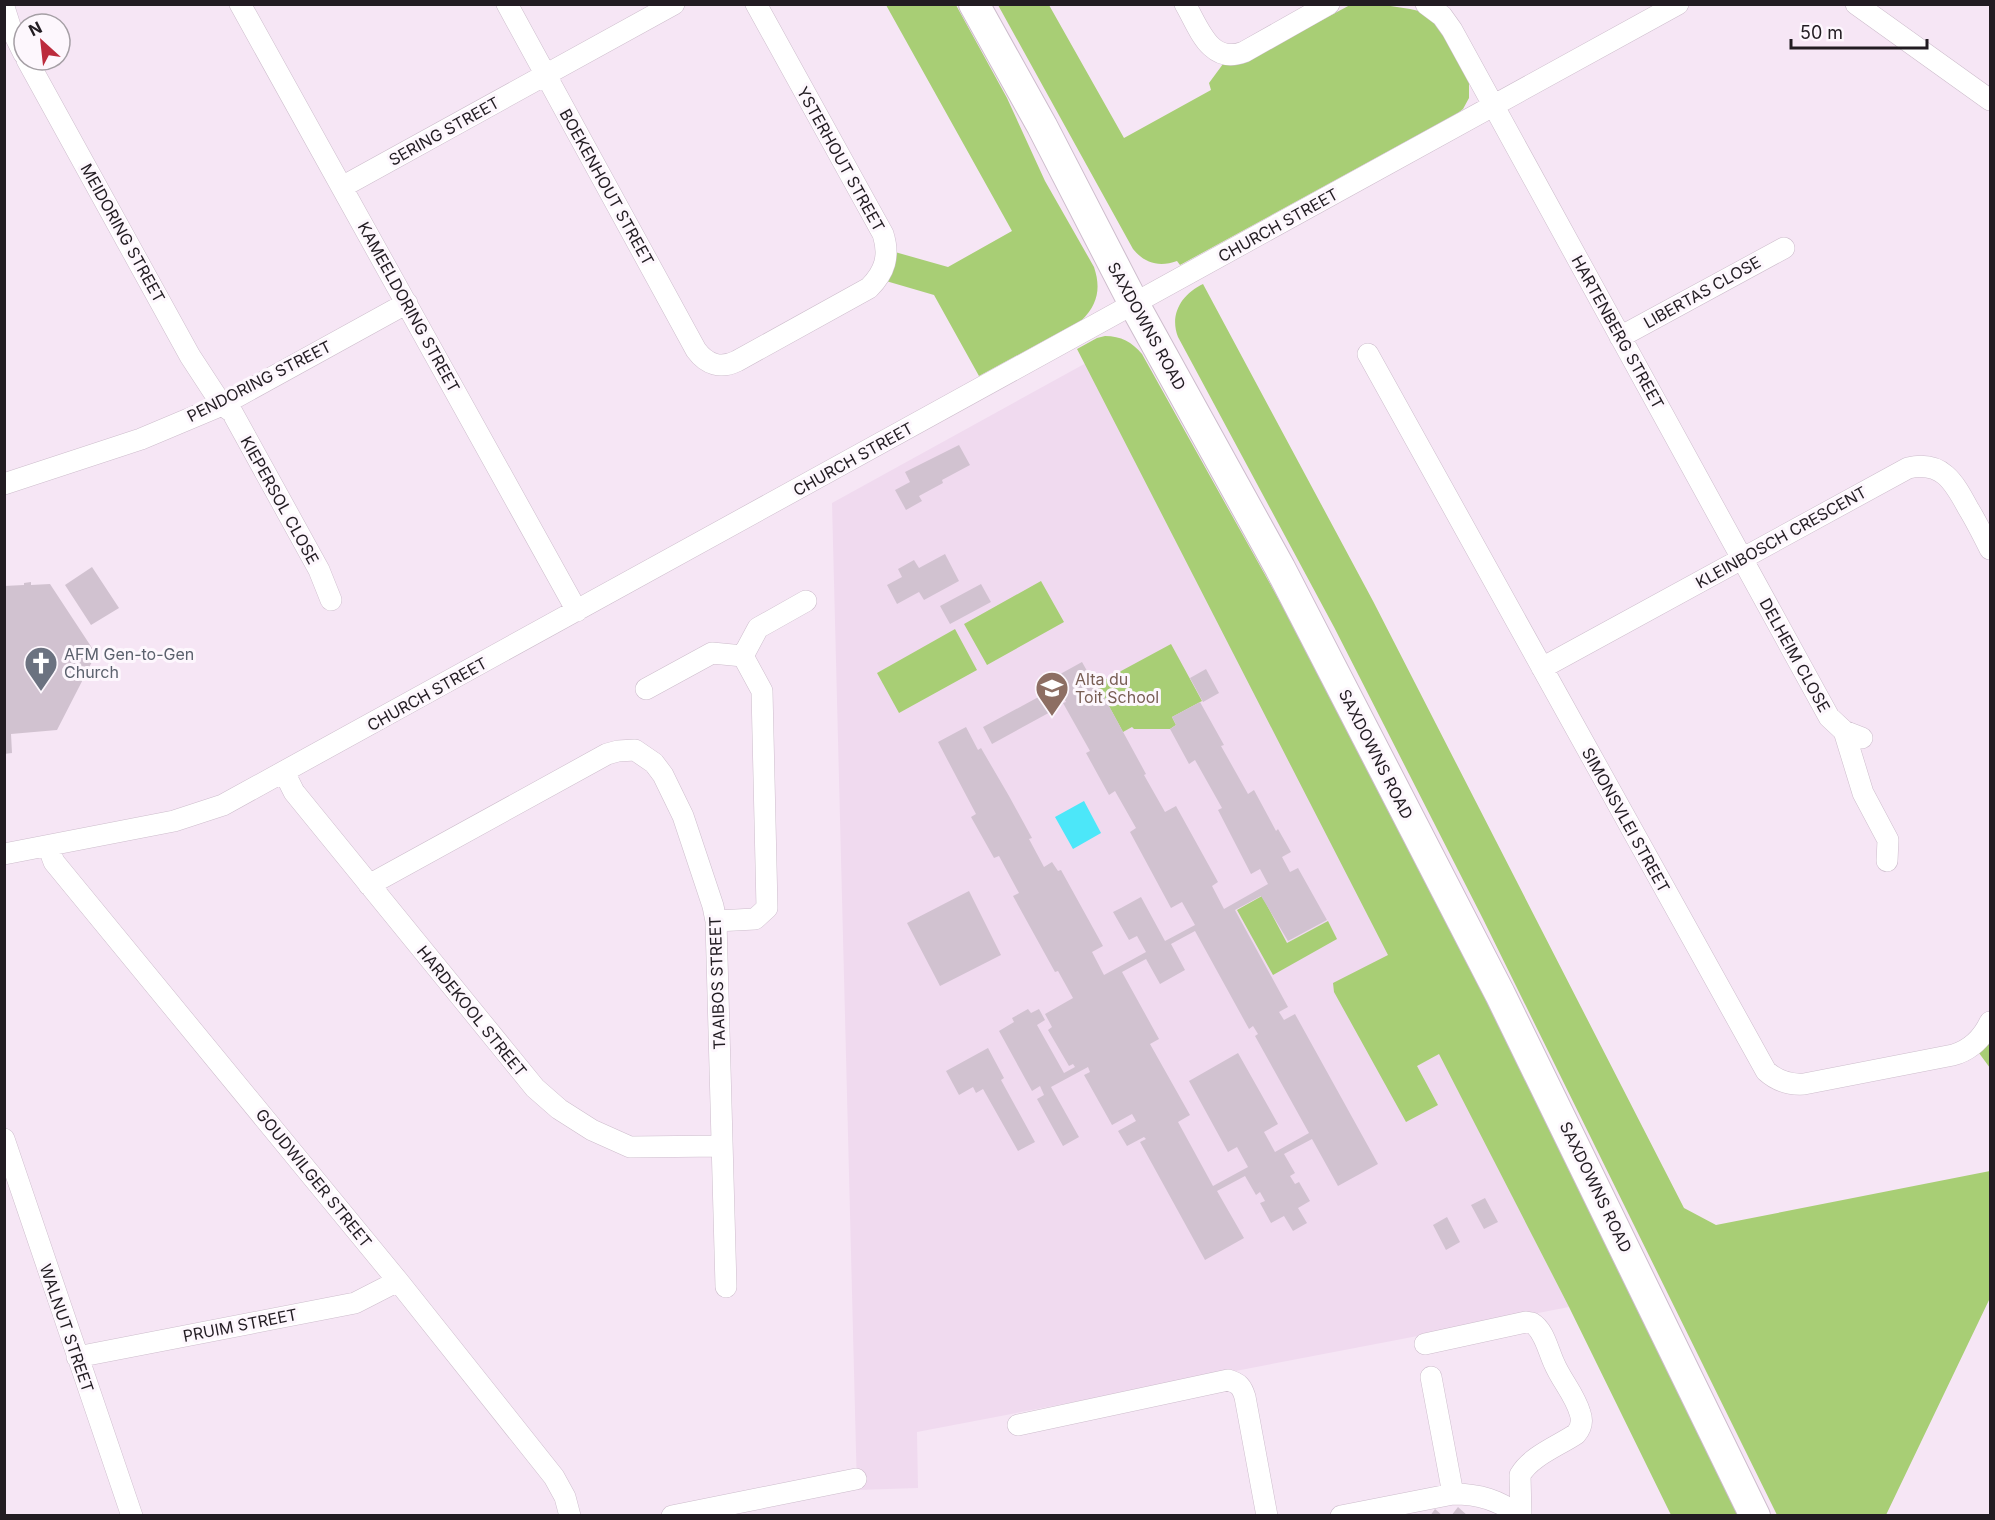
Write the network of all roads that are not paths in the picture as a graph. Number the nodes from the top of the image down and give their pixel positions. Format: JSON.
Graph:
{"nodes":[{"id":1,"x":240,"y":4,"type":"edge"},
{"id":2,"x":507,"y":4,"type":"edge"},
{"id":3,"x":674,"y":4,"type":"edge"},
{"id":4,"x":756,"y":4,"type":"edge"},
{"id":5,"x":974,"y":4,"type":"edge"},
{"id":6,"x":1185,"y":4,"type":"edge"},
{"id":7,"x":1329,"y":4,"type":"edge"},
{"id":8,"x":1426,"y":4,"type":"edge"},
{"id":9,"x":1678,"y":4,"type":"edge"},
{"id":10,"x":1856,"y":4,"type":"edge"},
{"id":11,"x":4,"y":7,"type":"edge"},
{"id":12,"x":12,"y":32,"type":"edge"},
{"id":13,"x":34,"y":72,"type":"edge"},
{"id":14,"x":546,"y":75,"type":"junction"},
{"id":15,"x":1990,"y":100,"type":"edge"},
{"id":16,"x":1494,"y":106,"type":"junction"},
{"id":17,"x":342,"y":187,"type":"junction"},
{"id":18,"x":1784,"y":248,"type":"dead end"},
{"id":19,"x":407,"y":303,"type":"junction"},
{"id":20,"x":1134,"y":304,"type":"junction"},
{"id":21,"x":1620,"y":337,"type":"junction"},
{"id":22,"x":1368,"y":354,"type":"dead end"},
{"id":23,"x":714,"y":364,"type":"joint"},
{"id":24,"x":222,"y":405,"type":"junction"},
{"id":25,"x":4,"y":484,"type":"edge"},
{"id":26,"x":1990,"y":549,"type":"edge"},
{"id":27,"x":1742,"y":558,"type":"junction"},
{"id":28,"x":331,"y":600,"type":"dead end"},
{"id":29,"x":806,"y":601,"type":"dead end"},
{"id":30,"x":577,"y":610,"type":"junction"},
{"id":31,"x":743,"y":656,"type":"junction"},
{"id":32,"x":1542,"y":668,"type":"junction"},
{"id":33,"x":646,"y":689,"type":"dead end"},
{"id":34,"x":284,"y":772,"type":"junction"},
{"id":35,"x":48,"y":846,"type":"junction"},
{"id":36,"x":4,"y":854,"type":"edge"},
{"id":37,"x":1887,"y":861,"type":"dead end"},
{"id":38,"x":369,"y":885,"type":"junction"},
{"id":39,"x":716,"y":921,"type":"junction"},
{"id":40,"x":1990,"y":1022,"type":"edge"},
{"id":41,"x":4,"y":1139,"type":"edge"},
{"id":42,"x":722,"y":1146,"type":"junction"},
{"id":43,"x":398,"y":1281,"type":"junction"},
{"id":44,"x":726,"y":1287,"type":"dead end"},
{"id":45,"x":1425,"y":1344,"type":"dead end"},
{"id":46,"x":77,"y":1357,"type":"junction"},
{"id":47,"x":1431,"y":1377,"type":"dead end"},
{"id":48,"x":1017,"y":1425,"type":"dead end"},
{"id":49,"x":856,"y":1479,"type":"dead end"},
{"id":50,"x":1453,"y":1494,"type":"junction"},
{"id":51,"x":775,"y":1506,"type":"edge"},
{"id":52,"x":132,"y":1515,"type":"edge"},
{"id":53,"x":570,"y":1515,"type":"edge"},
{"id":54,"x":672,"y":1515,"type":"edge"},
{"id":55,"x":1267,"y":1515,"type":"edge"},
{"id":56,"x":1341,"y":1515,"type":"edge"},
{"id":57,"x":1520,"y":1515,"type":"edge"},
{"id":58,"x":1755,"y":1515,"type":"edge"}],
"edges":[{"from":1,"to":17,"type":"street","name":"KAMEELDORING STREET"},
{"from":2,"to":14,"type":"street","name":"BOEKENHOUT STREET"},
{"from":3,"to":14,"type":"street"},
{"from":4,"to":23,"type":"street","name":"YSTERHOUT STREET"},
{"from":5,"to":20,"type":"street","name":"SAXDOWNS ROAD"},
{"from":6,"to":7,"type":"street"},
{"from":8,"to":16,"type":"street","name":"HARTENBERG STREET"},
{"from":9,"to":16,"type":"street","name":"CHURCH STREET"},
{"from":10,"to":15,"type":"street"},
{"from":11,"to":12,"type":"street"},
{"from":13,"to":24,"type":"street","name":"MEIDORING STREET"},
{"from":14,"to":17,"type":"street","name":"SERING STREET"},
{"from":14,"to":23,"type":"street","name":"BOEKENHOUT STREET"},
{"from":16,"to":20,"type":"street","name":"CHURCH STREET"},
{"from":16,"to":21,"type":"street","name":"HARTENBERG STREET"},
{"from":17,"to":19,"type":"street","name":"KAMEELDORING STREET"},
{"from":18,"to":21,"type":"street","name":"LIBERTAS CLOSE"},
{"from":19,"to":24,"type":"street","name":"PENDORING STREET"},
{"from":19,"to":30,"type":"street","name":"KAMEELDORING STREET"},
{"from":20,"to":30,"type":"street","name":"CHURCH STREET"},
{"from":20,"to":58,"type":"street","name":"SAXDOWNS ROAD"},
{"from":21,"to":27,"type":"street","name":"HARTENBERG STREET"},
{"from":22,"to":32,"type":"street","name":"SIMONSVLEI STREET"},
{"from":24,"to":25,"type":"street","name":"PENDORING STREET"},
{"from":24,"to":28,"type":"street","name":"KIEPERSOL CLOSE"},
{"from":26,"to":27,"type":"street","name":"KLEINBOSCH CRESCENT"},
{"from":27,"to":32,"type":"street","name":"KLEINBOSCH CRESCENT"},
{"from":27,"to":37,"type":"street","name":"DELHEIM CLOSE"},
{"from":29,"to":31,"type":"street"},
{"from":30,"to":34,"type":"street","name":"CHURCH STREET"},
{"from":31,"to":33,"type":"street"},
{"from":31,"to":39,"type":"street"},
{"from":32,"to":40,"type":"street","name":"SIMONSVLEI STREET"},
{"from":34,"to":35,"type":"street","name":"CHURCH STREET"},
{"from":34,"to":38,"type":"street","name":"HARDEKOOL STREET"},
{"from":35,"to":36,"type":"street","name":"CHURCH STREET"},
{"from":35,"to":43,"type":"street","name":"GOUDWILGER STREET"},
{"from":38,"to":39,"type":"street","name":"TAAIBOS STREET"},
{"from":38,"to":42,"type":"street","name":"HARDEKOOL STREET"},
{"from":39,"to":42,"type":"street","name":"TAAIBOS STREET"},
{"from":41,"to":46,"type":"street","name":"WALNUT STREET"},
{"from":42,"to":44,"type":"street","name":"TAAIBOS STREET"},
{"from":43,"to":46,"type":"street","name":"PRUIM STREET"},
{"from":43,"to":53,"type":"street","name":"GOUDWILGER STREET"},
{"from":45,"to":57,"type":"street"},
{"from":46,"to":52,"type":"street","name":"WALNUT STREET"},
{"from":47,"to":50,"type":"street"},
{"from":48,"to":55,"type":"street"},
{"from":49,"to":51,"type":"street"},
{"from":50,"to":56,"type":"street"},
{"from":50,"to":57,"type":"street"},
{"from":51,"to":54,"type":"street"}]}
